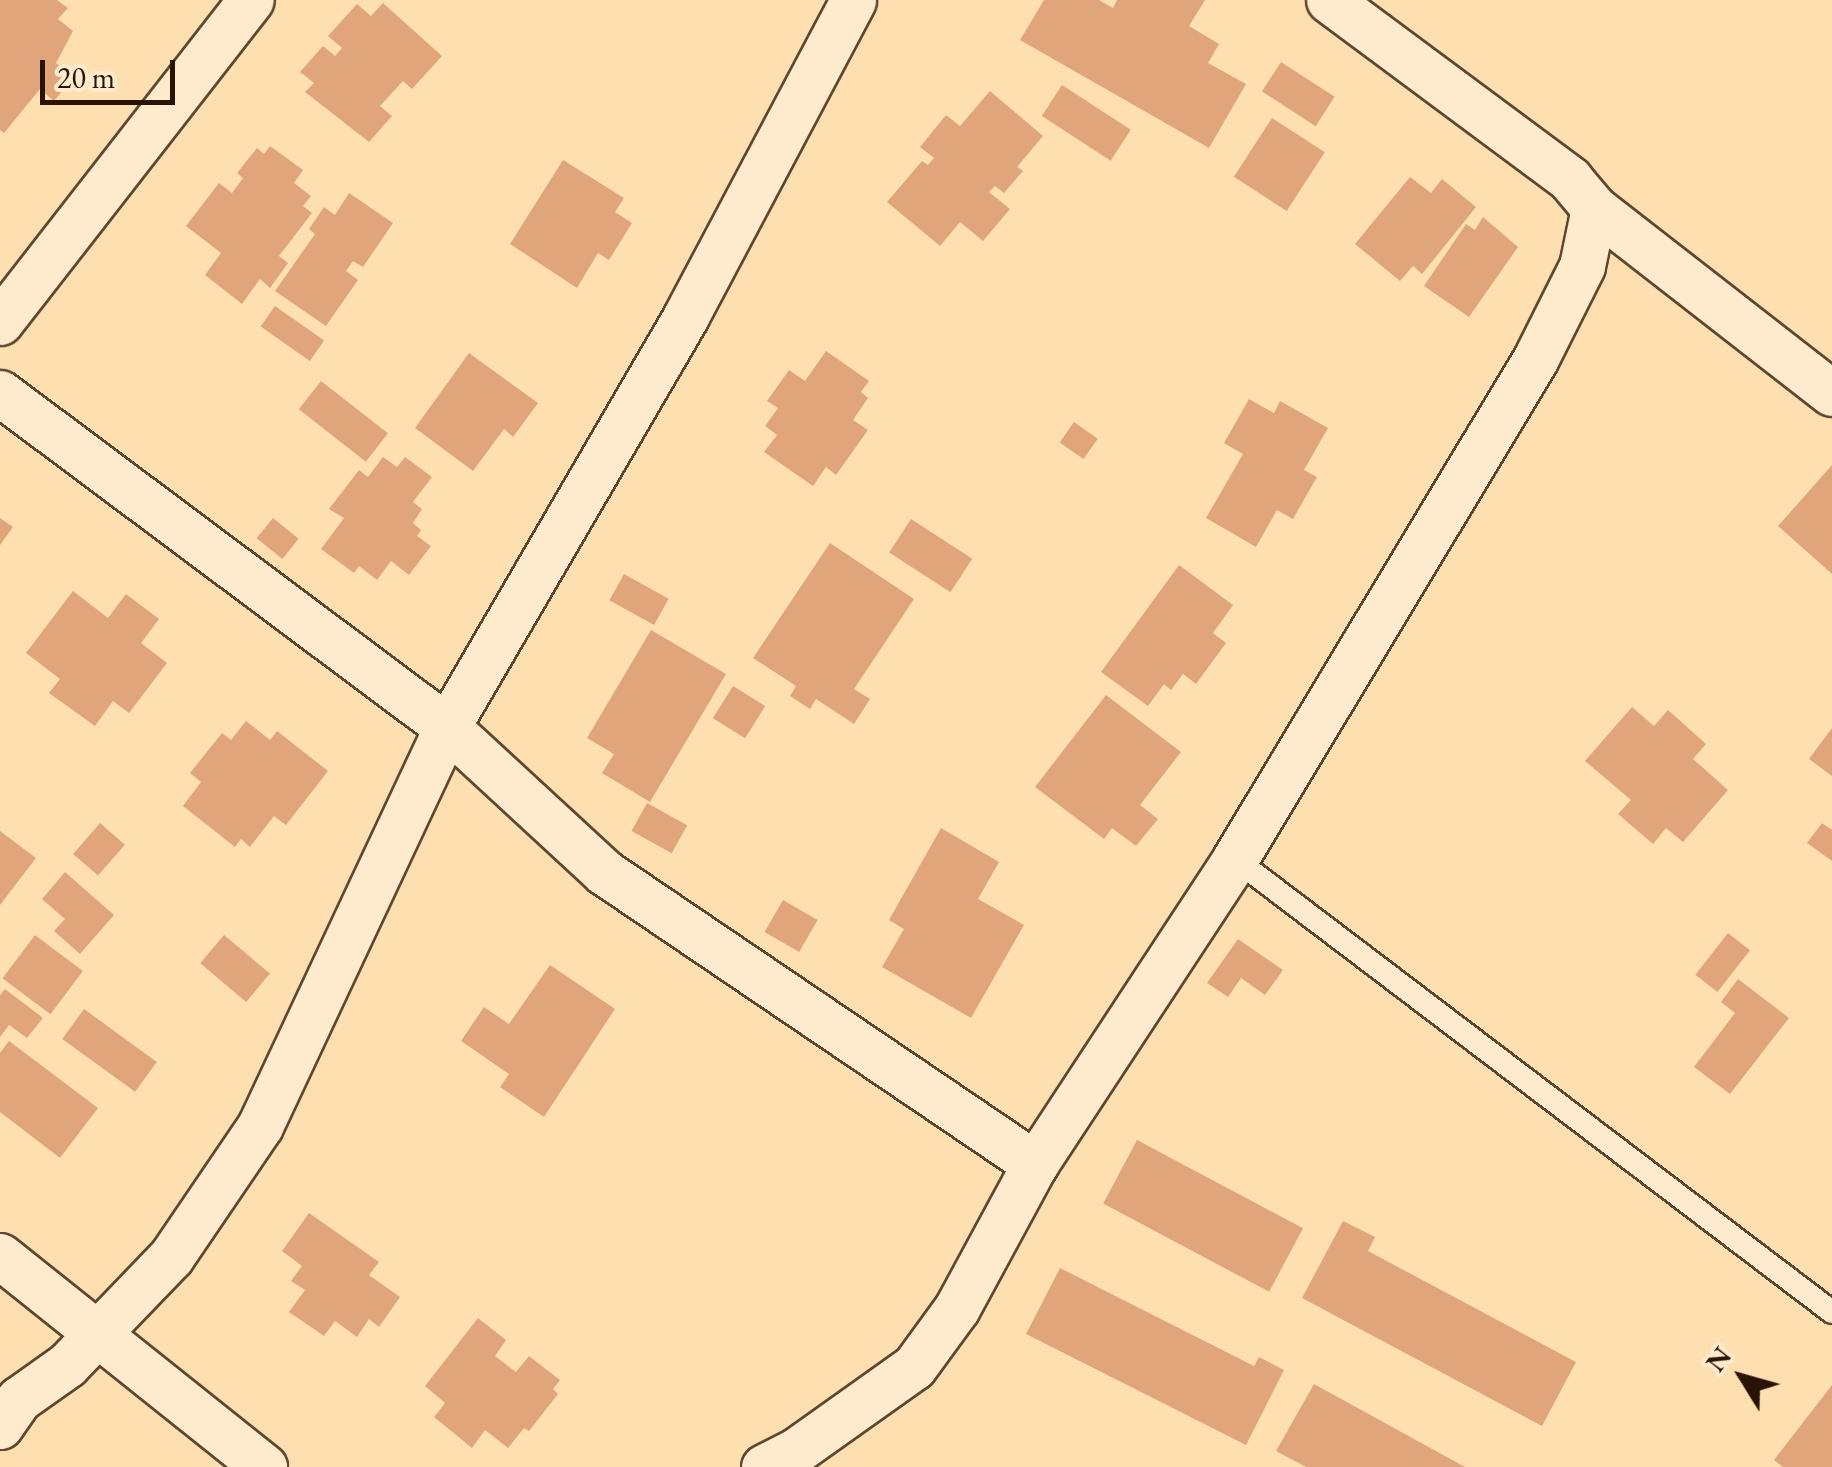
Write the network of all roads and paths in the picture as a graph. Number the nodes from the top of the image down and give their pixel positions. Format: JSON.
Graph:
{"nodes":[{"id":1,"x":251,"y":0,"type":"edge"},
{"id":2,"x":852,"y":0,"type":"edge"},
{"id":3,"x":1329,"y":0,"type":"edge"},
{"id":4,"x":1594,"y":208,"type":"junction"},
{"id":5,"x":0,"y":322,"type":"edge"},
{"id":6,"x":0,"y":393,"type":"edge"},
{"id":7,"x":1832,"y":393,"type":"edge"},
{"id":8,"x":447,"y":727,"type":"junction"},
{"id":9,"x":1235,"y":859,"type":"junction"},
{"id":10,"x":1035,"y":1164,"type":"junction"},
{"id":11,"x":0,"y":1256,"type":"edge"},
{"id":12,"x":1832,"y":1312,"type":"edge"},
{"id":13,"x":99,"y":1334,"type":"junction"},
{"id":14,"x":0,"y":1426,"type":"edge"},
{"id":15,"x":264,"y":1467,"type":"edge"},
{"id":16,"x":764,"y":1467,"type":"edge"}],
"edges":[{"from":1,"to":5,"type":"street"},
{"from":2,"to":8,"type":"street"},
{"from":3,"to":4,"type":"street"},
{"from":4,"to":7,"type":"street"},
{"from":4,"to":9,"type":"street"},
{"from":6,"to":8,"type":"street"},
{"from":8,"to":10,"type":"street"},
{"from":8,"to":13,"type":"street"},
{"from":9,"to":10,"type":"street"},
{"from":9,"to":12,"type":"lane"},
{"from":10,"to":16,"type":"street"},
{"from":11,"to":13,"type":"street"},
{"from":13,"to":14,"type":"street"},
{"from":13,"to":15,"type":"street"}]}
